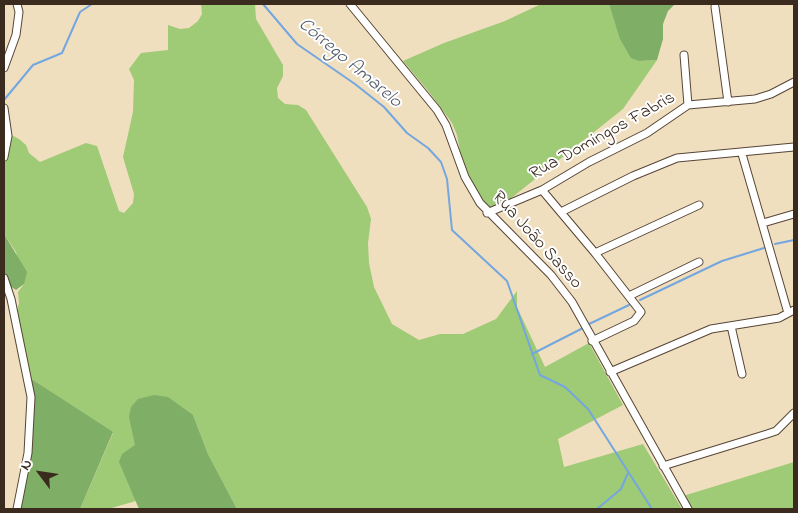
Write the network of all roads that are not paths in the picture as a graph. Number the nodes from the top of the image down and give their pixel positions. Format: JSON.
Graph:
{"nodes":[{"id":1,"x":17,"y":4,"type":"edge"},
{"id":2,"x":350,"y":4,"type":"edge"},
{"id":3,"x":715,"y":7,"type":"dead end"},
{"id":4,"x":684,"y":55,"type":"dead end"},
{"id":5,"x":4,"y":68,"type":"edge"},
{"id":6,"x":794,"y":82,"type":"edge"},
{"id":7,"x":728,"y":102,"type":"junction"},
{"id":8,"x":688,"y":105,"type":"junction"},
{"id":9,"x":4,"y":108,"type":"edge"},
{"id":10,"x":794,"y":147,"type":"edge"},
{"id":11,"x":742,"y":154,"type":"junction"},
{"id":12,"x":4,"y":157,"type":"edge"},
{"id":13,"x":542,"y":190,"type":"junction"},
{"id":14,"x":699,"y":205,"type":"dead end"},
{"id":15,"x":561,"y":212,"type":"junction"},
{"id":16,"x":487,"y":213,"type":"junction"},
{"id":17,"x":794,"y":214,"type":"edge"},
{"id":18,"x":763,"y":223,"type":"junction"},
{"id":19,"x":596,"y":253,"type":"junction"},
{"id":20,"x":699,"y":262,"type":"dead end"},
{"id":21,"x":4,"y":278,"type":"edge"},
{"id":22,"x":629,"y":296,"type":"junction"},
{"id":23,"x":791,"y":311,"type":"edge"},
{"id":24,"x":731,"y":326,"type":"junction"},
{"id":25,"x":592,"y":341,"type":"junction"},
{"id":26,"x":610,"y":372,"type":"junction"},
{"id":27,"x":742,"y":374,"type":"dead end"},
{"id":28,"x":794,"y":413,"type":"edge"},
{"id":29,"x":663,"y":466,"type":"junction"},
{"id":30,"x":16,"y":509,"type":"edge"},
{"id":31,"x":688,"y":509,"type":"edge"}],
"edges":[{"from":1,"to":5,"type":"street"},
{"from":2,"to":16,"type":"street","name":"Rua João Sasso"},
{"from":3,"to":7,"type":"street"},
{"from":4,"to":8,"type":"street"},
{"from":6,"to":7,"type":"street","name":"Rua Domingos Fabris"},
{"from":7,"to":8,"type":"street","name":"Rua Domingos Fabris"},
{"from":8,"to":13,"type":"street","name":"Rua Domingos Fabris"},
{"from":9,"to":12,"type":"street"},
{"from":10,"to":11,"type":"street"},
{"from":11,"to":15,"type":"street"},
{"from":11,"to":18,"type":"street"},
{"from":13,"to":15,"type":"street"},
{"from":13,"to":16,"type":"street","name":"Rua Domingos Fabris"},
{"from":14,"to":19,"type":"street"},
{"from":15,"to":19,"type":"street"},
{"from":16,"to":25,"type":"street","name":"Rua João Sasso"},
{"from":17,"to":18,"type":"street"},
{"from":18,"to":23,"type":"street"},
{"from":19,"to":22,"type":"street"},
{"from":20,"to":22,"type":"street"},
{"from":21,"to":30,"type":"street"},
{"from":22,"to":25,"type":"street"},
{"from":23,"to":24,"type":"street"},
{"from":24,"to":26,"type":"street"},
{"from":24,"to":27,"type":"street"},
{"from":25,"to":26,"type":"street","name":"Rua João Sasso"},
{"from":26,"to":29,"type":"street","name":"Rua João Sasso"},
{"from":28,"to":29,"type":"street"},
{"from":29,"to":31,"type":"street","name":"Rua João Sasso"}]}
